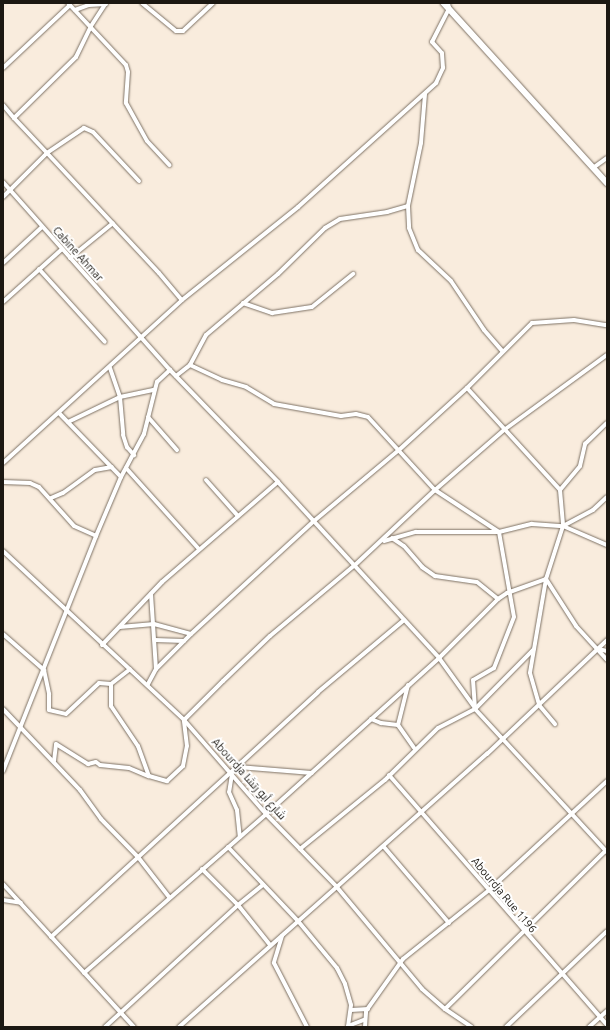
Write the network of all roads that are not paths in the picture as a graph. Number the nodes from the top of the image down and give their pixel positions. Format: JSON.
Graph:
{"nodes":[{"id":1,"x":106,"y":3,"type":"edge"},
{"id":2,"x":142,"y":3,"type":"edge"},
{"id":3,"x":213,"y":3,"type":"edge"},
{"id":4,"x":444,"y":3,"type":"edge"},
{"id":5,"x":69,"y":4,"type":"edge"},
{"id":6,"x":449,"y":6,"type":"edge"},
{"id":7,"x":75,"y":10,"type":"junction"},
{"id":8,"x":90,"y":26,"type":"junction"},
{"id":9,"x":3,"y":68,"type":"edge"},
{"id":10,"x":425,"y":94,"type":"junction"},
{"id":11,"x":3,"y":105,"type":"edge"},
{"id":12,"x":14,"y":118,"type":"junction"},
{"id":13,"x":48,"y":153,"type":"junction"},
{"id":14,"x":607,"y":158,"type":"edge"},
{"id":15,"x":169,"y":165,"type":"dead end"},
{"id":16,"x":593,"y":168,"type":"junction"},
{"id":17,"x":140,"y":181,"type":"dead end"},
{"id":18,"x":3,"y":182,"type":"edge"},
{"id":19,"x":607,"y":183,"type":"edge"},
{"id":20,"x":10,"y":189,"type":"junction"},
{"id":21,"x":3,"y":196,"type":"edge"},
{"id":22,"x":408,"y":206,"type":"junction"},
{"id":23,"x":113,"y":224,"type":"junction"},
{"id":24,"x":42,"y":227,"type":"junction"},
{"id":25,"x":62,"y":249,"type":"junction"},
{"id":26,"x":70,"y":258,"type":"junction"},
{"id":27,"x":3,"y":263,"type":"edge"},
{"id":28,"x":39,"y":269,"type":"junction"},
{"id":29,"x":353,"y":274,"type":"dead end"},
{"id":30,"x":182,"y":300,"type":"junction"},
{"id":31,"x":3,"y":302,"type":"edge"},
{"id":32,"x":244,"y":303,"type":"junction"},
{"id":33,"x":607,"y":325,"type":"edge"},
{"id":34,"x":142,"y":337,"type":"junction"},
{"id":35,"x":105,"y":342,"type":"dead end"},
{"id":36,"x":502,"y":351,"type":"junction"},
{"id":37,"x":607,"y":355,"type":"edge"},
{"id":38,"x":190,"y":365,"type":"junction"},
{"id":39,"x":110,"y":368,"type":"junction"},
{"id":40,"x":170,"y":370,"type":"junction"},
{"id":41,"x":176,"y":376,"type":"junction"},
{"id":42,"x":467,"y":388,"type":"junction"},
{"id":43,"x":154,"y":390,"type":"junction"},
{"id":44,"x":120,"y":398,"type":"junction"},
{"id":45,"x":59,"y":413,"type":"junction"},
{"id":46,"x":148,"y":418,"type":"junction"},
{"id":47,"x":68,"y":422,"type":"junction"},
{"id":48,"x":607,"y":423,"type":"edge"},
{"id":49,"x":504,"y":430,"type":"junction"},
{"id":50,"x":177,"y":450,"type":"dead end"},
{"id":51,"x":399,"y":450,"type":"junction"},
{"id":52,"x":134,"y":455,"type":"junction"},
{"id":53,"x":3,"y":463,"type":"edge"},
{"id":54,"x":112,"y":467,"type":"junction"},
{"id":55,"x":126,"y":468,"type":"junction"},
{"id":56,"x":121,"y":477,"type":"junction"},
{"id":57,"x":206,"y":480,"type":"dead end"},
{"id":58,"x":3,"y":482,"type":"edge"},
{"id":59,"x":278,"y":482,"type":"junction"},
{"id":60,"x":435,"y":490,"type":"junction"},
{"id":61,"x":560,"y":490,"type":"junction"},
{"id":62,"x":607,"y":497,"type":"edge"},
{"id":63,"x":50,"y":498,"type":"junction"},
{"id":64,"x":238,"y":516,"type":"junction"},
{"id":65,"x":314,"y":522,"type":"junction"},
{"id":66,"x":563,"y":526,"type":"junction"},
{"id":67,"x":499,"y":532,"type":"junction"},
{"id":68,"x":96,"y":536,"type":"junction"},
{"id":69,"x":392,"y":538,"type":"junction"},
{"id":70,"x":382,"y":541,"type":"junction"},
{"id":71,"x":607,"y":545,"type":"edge"},
{"id":72,"x":198,"y":549,"type":"junction"},
{"id":73,"x":3,"y":550,"type":"edge"},
{"id":74,"x":7,"y":555,"type":"junction"},
{"id":75,"x":3,"y":558,"type":"edge"},
{"id":76,"x":355,"y":565,"type":"junction"},
{"id":77,"x":546,"y":579,"type":"junction"},
{"id":78,"x":510,"y":592,"type":"junction"},
{"id":79,"x":151,"y":594,"type":"junction"},
{"id":80,"x":498,"y":599,"type":"junction"},
{"id":81,"x":67,"y":608,"type":"junction"},
{"id":82,"x":404,"y":620,"type":"junction"},
{"id":83,"x":154,"y":624,"type":"junction"},
{"id":84,"x":120,"y":627,"type":"junction"},
{"id":85,"x":3,"y":634,"type":"edge"},
{"id":86,"x":191,"y":634,"type":"junction"},
{"id":87,"x":154,"y":640,"type":"junction"},
{"id":88,"x":607,"y":640,"type":"edge"},
{"id":89,"x":184,"y":641,"type":"junction"},
{"id":90,"x":102,"y":645,"type":"junction"},
{"id":91,"x":534,"y":649,"type":"junction"},
{"id":92,"x":597,"y":649,"type":"junction"},
{"id":93,"x":607,"y":651,"type":"edge"},
{"id":94,"x":439,"y":658,"type":"junction"},
{"id":95,"x":607,"y":660,"type":"edge"},
{"id":96,"x":130,"y":669,"type":"junction"},
{"id":97,"x":156,"y":669,"type":"junction"},
{"id":98,"x":44,"y":670,"type":"junction"},
{"id":99,"x":111,"y":684,"type":"junction"},
{"id":100,"x":148,"y":684,"type":"junction"},
{"id":101,"x":408,"y":685,"type":"junction"},
{"id":102,"x":539,"y":705,"type":"junction"},
{"id":103,"x":3,"y":709,"type":"edge"},
{"id":104,"x":475,"y":709,"type":"junction"},
{"id":105,"x":371,"y":719,"type":"junction"},
{"id":106,"x":184,"y":720,"type":"junction"},
{"id":107,"x":556,"y":724,"type":"dead end"},
{"id":108,"x":398,"y":725,"type":"junction"},
{"id":109,"x":21,"y":728,"type":"junction"},
{"id":110,"x":503,"y":739,"type":"junction"},
{"id":111,"x":414,"y":748,"type":"junction"},
{"id":112,"x":54,"y":762,"type":"junction"},
{"id":113,"x":238,"y":767,"type":"junction"},
{"id":114,"x":3,"y":771,"type":"edge"},
{"id":115,"x":232,"y":773,"type":"junction"},
{"id":116,"x":312,"y":773,"type":"junction"},
{"id":117,"x":149,"y":776,"type":"junction"},
{"id":118,"x":389,"y":776,"type":"junction"},
{"id":119,"x":607,"y":781,"type":"edge"},
{"id":120,"x":421,"y":812,"type":"junction"},
{"id":121,"x":266,"y":814,"type":"junction"},
{"id":122,"x":571,"y":814,"type":"junction"},
{"id":123,"x":240,"y":837,"type":"junction"},
{"id":124,"x":228,"y":847,"type":"junction"},
{"id":125,"x":384,"y":847,"type":"junction"},
{"id":126,"x":300,"y":849,"type":"junction"},
{"id":127,"x":606,"y":851,"type":"edge"},
{"id":128,"x":138,"y":857,"type":"junction"},
{"id":129,"x":202,"y":869,"type":"junction"},
{"id":130,"x":3,"y":884,"type":"edge"},
{"id":131,"x":263,"y":885,"type":"junction"},
{"id":132,"x":336,"y":886,"type":"junction"},
{"id":133,"x":489,"y":890,"type":"junction"},
{"id":134,"x":169,"y":897,"type":"junction"},
{"id":135,"x":3,"y":900,"type":"edge"},
{"id":136,"x":21,"y":903,"type":"junction"},
{"id":137,"x":238,"y":905,"type":"junction"},
{"id":138,"x":298,"y":921,"type":"junction"},
{"id":139,"x":449,"y":923,"type":"junction"},
{"id":140,"x":607,"y":931,"type":"edge"},
{"id":141,"x":523,"y":932,"type":"junction"},
{"id":142,"x":282,"y":935,"type":"junction"},
{"id":143,"x":51,"y":937,"type":"junction"},
{"id":144,"x":270,"y":945,"type":"junction"},
{"id":145,"x":400,"y":962,"type":"junction"},
{"id":146,"x":84,"y":973,"type":"junction"},
{"id":147,"x":562,"y":974,"type":"junction"},
{"id":148,"x":368,"y":1008,"type":"junction"},
{"id":149,"x":445,"y":1009,"type":"junction"},
{"id":150,"x":351,"y":1010,"type":"junction"},
{"id":151,"x":607,"y":1011,"type":"edge"},
{"id":152,"x":120,"y":1012,"type":"junction"},
{"id":153,"x":600,"y":1017,"type":"junction"},
{"id":154,"x":364,"y":1020,"type":"junction"},
{"id":155,"x":607,"y":1025,"type":"edge"},
{"id":156,"x":105,"y":1027,"type":"edge"},
{"id":157,"x":134,"y":1027,"type":"edge"},
{"id":158,"x":179,"y":1027,"type":"edge"},
{"id":159,"x":307,"y":1027,"type":"edge"},
{"id":160,"x":347,"y":1027,"type":"edge"},
{"id":161,"x":365,"y":1027,"type":"edge"},
{"id":162,"x":472,"y":1027,"type":"edge"},
{"id":163,"x":506,"y":1027,"type":"edge"},
{"id":164,"x":589,"y":1027,"type":"edge"}],
"edges":[{"from":1,"to":7,"type":"street"},
{"from":1,"to":8,"type":"street"},
{"from":2,"to":3,"type":"street"},
{"from":4,"to":6,"type":"street"},
{"from":5,"to":7,"type":"street"},
{"from":5,"to":9,"type":"street"},
{"from":6,"to":10,"type":"street"},
{"from":6,"to":16,"type":"street"},
{"from":7,"to":8,"type":"street"},
{"from":8,"to":12,"type":"street"},
{"from":8,"to":15,"type":"street"},
{"from":10,"to":22,"type":"street"},
{"from":10,"to":30,"type":"street"},
{"from":11,"to":12,"type":"street"},
{"from":12,"to":13,"type":"street"},
{"from":13,"to":17,"type":"street"},
{"from":13,"to":20,"type":"street"},
{"from":13,"to":23,"type":"street"},
{"from":14,"to":16,"type":"street"},
{"from":16,"to":19,"type":"street"},
{"from":18,"to":20,"type":"street","name":"Cabine Ahmar"},
{"from":20,"to":21,"type":"street"},
{"from":20,"to":24,"type":"street","name":"Cabine Ahmar"},
{"from":22,"to":32,"type":"street"},
{"from":22,"to":36,"type":"street"},
{"from":23,"to":26,"type":"street"},
{"from":23,"to":30,"type":"street"},
{"from":24,"to":25,"type":"street","name":"Cabine Ahmar"},
{"from":24,"to":27,"type":"street"},
{"from":25,"to":26,"type":"street","name":"Cabine Ahmar"},
{"from":25,"to":28,"type":"street"},
{"from":26,"to":34,"type":"street","name":"Cabine Ahmar"},
{"from":28,"to":31,"type":"street"},
{"from":28,"to":35,"type":"street"},
{"from":29,"to":32,"type":"street"},
{"from":30,"to":34,"type":"street"},
{"from":32,"to":38,"type":"street"},
{"from":33,"to":36,"type":"street"},
{"from":34,"to":39,"type":"street"},
{"from":34,"to":40,"type":"street","name":"Cabine Ahmar"},
{"from":36,"to":42,"type":"street"},
{"from":37,"to":49,"type":"street"},
{"from":38,"to":41,"type":"street"},
{"from":38,"to":51,"type":"street"},
{"from":39,"to":44,"type":"street"},
{"from":39,"to":45,"type":"street"},
{"from":40,"to":41,"type":"street","name":"Cabine Ahmar"},
{"from":40,"to":43,"type":"street"},
{"from":41,"to":59,"type":"street","name":"Cabine Ahmar"},
{"from":42,"to":49,"type":"street"},
{"from":42,"to":51,"type":"street"},
{"from":43,"to":44,"type":"street"},
{"from":43,"to":46,"type":"street"},
{"from":44,"to":47,"type":"street"},
{"from":44,"to":52,"type":"street"},
{"from":45,"to":47,"type":"street"},
{"from":45,"to":53,"type":"street"},
{"from":46,"to":50,"type":"street"},
{"from":46,"to":52,"type":"street"},
{"from":47,"to":54,"type":"street"},
{"from":48,"to":61,"type":"street"},
{"from":49,"to":60,"type":"street"},
{"from":49,"to":61,"type":"street"},
{"from":51,"to":60,"type":"street"},
{"from":51,"to":65,"type":"street"},
{"from":52,"to":55,"type":"street"},
{"from":54,"to":56,"type":"street"},
{"from":54,"to":63,"type":"street"},
{"from":55,"to":56,"type":"street"},
{"from":55,"to":72,"type":"street"},
{"from":56,"to":68,"type":"street"},
{"from":57,"to":64,"type":"street"},
{"from":58,"to":63,"type":"street"},
{"from":59,"to":64,"type":"street"},
{"from":59,"to":65,"type":"street","name":"Cabine Ahmar"},
{"from":60,"to":67,"type":"street"},
{"from":60,"to":70,"type":"street"},
{"from":61,"to":66,"type":"street"},
{"from":62,"to":66,"type":"street"},
{"from":63,"to":68,"type":"street"},
{"from":64,"to":72,"type":"street"},
{"from":65,"to":76,"type":"street","name":"Cabine Ahmar"},
{"from":65,"to":86,"type":"street"},
{"from":66,"to":67,"type":"street"},
{"from":66,"to":71,"type":"street"},
{"from":66,"to":77,"type":"street"},
{"from":67,"to":69,"type":"street"},
{"from":67,"to":78,"type":"street"},
{"from":68,"to":81,"type":"street"},
{"from":69,"to":70,"type":"street"},
{"from":69,"to":80,"type":"street"},
{"from":70,"to":76,"type":"street"},
{"from":72,"to":79,"type":"street"},
{"from":73,"to":74,"type":"street","name":"Abourdja شارع أبو رتشا"},
{"from":74,"to":75,"type":"street"},
{"from":74,"to":81,"type":"street","name":"Abourdja شارع أبو رتشا"},
{"from":76,"to":82,"type":"street","name":"Cabine Ahmar"},
{"from":76,"to":106,"type":"street"},
{"from":77,"to":78,"type":"street"},
{"from":77,"to":91,"type":"street"},
{"from":77,"to":92,"type":"street"},
{"from":78,"to":80,"type":"street"},
{"from":78,"to":104,"type":"street"},
{"from":79,"to":83,"type":"street"},
{"from":79,"to":84,"type":"street"},
{"from":80,"to":94,"type":"street"},
{"from":81,"to":90,"type":"street","name":"Abourdja شارع أبو رتشا"},
{"from":81,"to":98,"type":"street"},
{"from":82,"to":94,"type":"street","name":"Cabine Ahmar"},
{"from":82,"to":113,"type":"street"},
{"from":83,"to":84,"type":"street"},
{"from":83,"to":86,"type":"street"},
{"from":83,"to":87,"type":"street"},
{"from":84,"to":90,"type":"street"},
{"from":85,"to":98,"type":"street"},
{"from":86,"to":89,"type":"street"},
{"from":87,"to":89,"type":"street"},
{"from":87,"to":97,"type":"street"},
{"from":88,"to":92,"type":"street"},
{"from":89,"to":97,"type":"street"},
{"from":90,"to":96,"type":"street","name":"Abourdja شارع أبو رتشا"},
{"from":91,"to":102,"type":"street"},
{"from":91,"to":104,"type":"street"},
{"from":92,"to":93,"type":"street"},
{"from":92,"to":95,"type":"street"},
{"from":92,"to":102,"type":"street"},
{"from":94,"to":101,"type":"street"},
{"from":94,"to":104,"type":"street","name":"Cabine Ahmar"},
{"from":96,"to":99,"type":"street"},
{"from":96,"to":100,"type":"street","name":"Abourdja شارع أبو رتشا"},
{"from":97,"to":100,"type":"street"},
{"from":98,"to":99,"type":"street"},
{"from":98,"to":109,"type":"street"},
{"from":99,"to":117,"type":"street"},
{"from":100,"to":106,"type":"street","name":"Abourdja شارع أبو رتشا"},
{"from":101,"to":105,"type":"street"},
{"from":101,"to":108,"type":"street"},
{"from":102,"to":107,"type":"street"},
{"from":102,"to":110,"type":"street"},
{"from":103,"to":109,"type":"street"},
{"from":104,"to":110,"type":"street","name":"Cabine Ahmar"},
{"from":104,"to":111,"type":"street"},
{"from":105,"to":108,"type":"street"},
{"from":105,"to":116,"type":"street"},
{"from":106,"to":115,"type":"street","name":"Abourdja شارع أبو رتشا"},
{"from":106,"to":117,"type":"street"},
{"from":108,"to":111,"type":"street"},
{"from":109,"to":112,"type":"street"},
{"from":109,"to":114,"type":"street"},
{"from":110,"to":120,"type":"street"},
{"from":110,"to":122,"type":"street","name":"Cabine Ahmar"},
{"from":111,"to":118,"type":"street"},
{"from":112,"to":117,"type":"street"},
{"from":112,"to":128,"type":"street"},
{"from":113,"to":115,"type":"street"},
{"from":113,"to":116,"type":"street"},
{"from":115,"to":121,"type":"street","name":"Abourdja شارع أبو رتشا"},
{"from":115,"to":123,"type":"street"},
{"from":115,"to":128,"type":"street"},
{"from":116,"to":121,"type":"street"},
{"from":118,"to":120,"type":"street","name":"Abourdja Rue 1196"},
{"from":118,"to":126,"type":"street"},
{"from":119,"to":122,"type":"street"},
{"from":120,"to":125,"type":"street"},
{"from":120,"to":133,"type":"street","name":"Abourdja Rue 1196"},
{"from":121,"to":123,"type":"street"},
{"from":121,"to":126,"type":"street","name":"Abourdja شارع أبو رتشا"},
{"from":122,"to":127,"type":"street","name":"Cabine Ahmar"},
{"from":122,"to":133,"type":"street"},
{"from":123,"to":124,"type":"street"},
{"from":124,"to":129,"type":"street"},
{"from":124,"to":131,"type":"street"},
{"from":125,"to":132,"type":"street"},
{"from":125,"to":139,"type":"street"},
{"from":126,"to":132,"type":"street","name":"Abourdja شارع أبو رتشا"},
{"from":127,"to":141,"type":"street"},
{"from":128,"to":134,"type":"street"},
{"from":128,"to":143,"type":"street"},
{"from":129,"to":134,"type":"street"},
{"from":129,"to":137,"type":"street"},
{"from":130,"to":136,"type":"street"},
{"from":131,"to":137,"type":"street"},
{"from":131,"to":138,"type":"street"},
{"from":132,"to":138,"type":"street"},
{"from":132,"to":145,"type":"street","name":"Abourdja شارع أبو رتشا"},
{"from":133,"to":139,"type":"street"},
{"from":133,"to":141,"type":"street","name":"Abourdja Rue 1196"},
{"from":134,"to":146,"type":"street"},
{"from":135,"to":136,"type":"street"},
{"from":136,"to":143,"type":"street"},
{"from":137,"to":144,"type":"street"},
{"from":137,"to":152,"type":"street"},
{"from":138,"to":142,"type":"street"},
{"from":138,"to":150,"type":"street"},
{"from":139,"to":145,"type":"street"},
{"from":140,"to":147,"type":"street"},
{"from":141,"to":147,"type":"street","name":"Abourdja Rue 1196"},
{"from":141,"to":149,"type":"street"},
{"from":142,"to":144,"type":"street"},
{"from":142,"to":159,"type":"street"},
{"from":143,"to":146,"type":"street"},
{"from":144,"to":158,"type":"street"},
{"from":145,"to":148,"type":"street"},
{"from":145,"to":149,"type":"street","name":"Abourdja شارع أبو رتشا"},
{"from":146,"to":152,"type":"street"},
{"from":147,"to":153,"type":"street","name":"Abourdja Rue 1196"},
{"from":147,"to":163,"type":"street"},
{"from":148,"to":150,"type":"street"},
{"from":148,"to":154,"type":"street"},
{"from":149,"to":162,"type":"street","name":"Abourdja شارع أبو رتشا"},
{"from":150,"to":160,"type":"street"},
{"from":151,"to":153,"type":"street"},
{"from":152,"to":156,"type":"street"},
{"from":152,"to":157,"type":"street"},
{"from":153,"to":155,"type":"street","name":"Abourdja Rue 1196"},
{"from":153,"to":164,"type":"street"},
{"from":154,"to":160,"type":"street"},
{"from":154,"to":161,"type":"street"}]}
